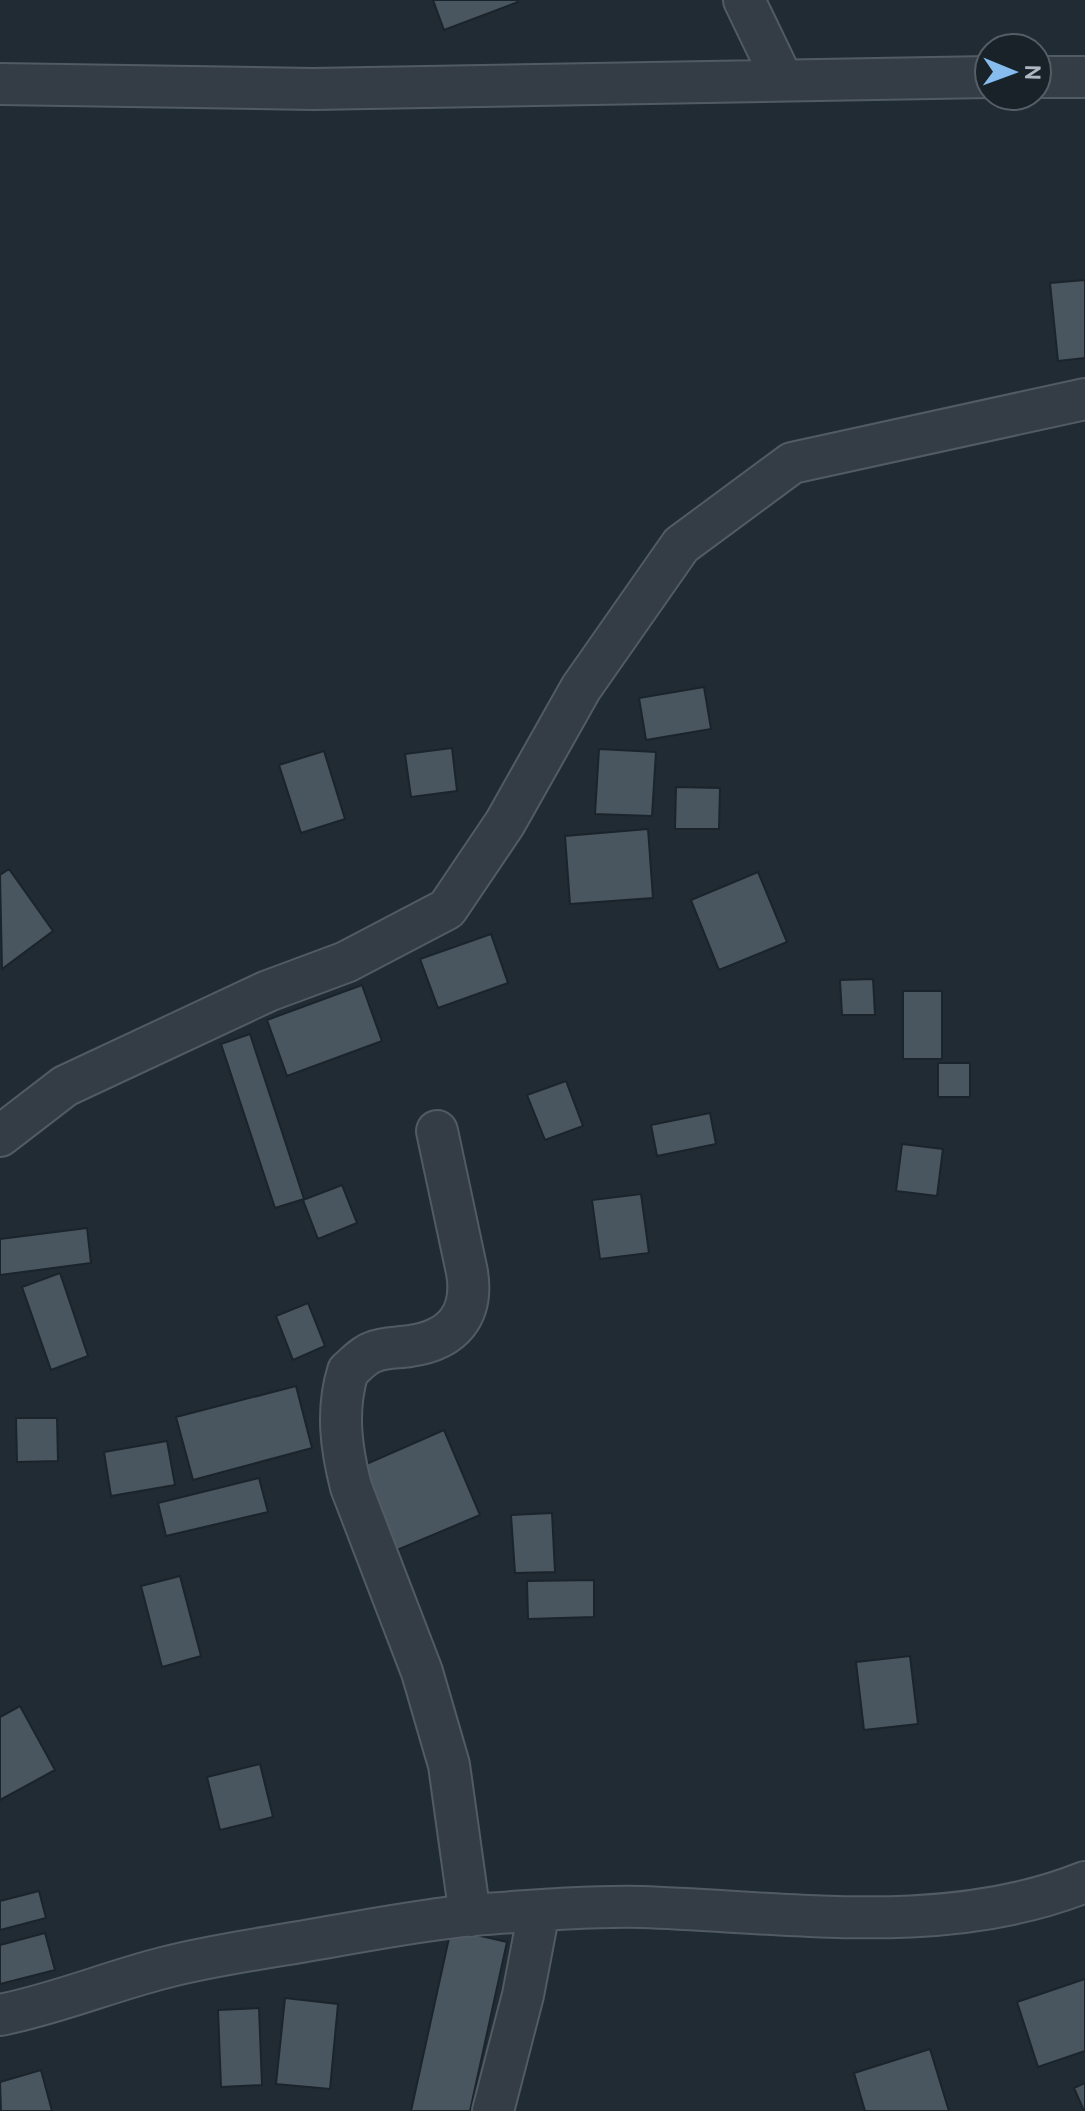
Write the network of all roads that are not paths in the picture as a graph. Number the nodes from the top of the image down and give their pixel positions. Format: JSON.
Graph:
{"nodes":[{"id":1,"x":744,"y":0,"type":"edge"},
{"id":2,"x":973,"y":77,"type":"edge"},
{"id":3,"x":1053,"y":77,"type":"edge"},
{"id":4,"x":1085,"y":77,"type":"edge"},
{"id":5,"x":782,"y":79,"type":"junction"},
{"id":6,"x":0,"y":84,"type":"edge"},
{"id":7,"x":1085,"y":399,"type":"edge"},
{"id":8,"x":437,"y":1131,"type":"dead end"},
{"id":9,"x":0,"y":1136,"type":"edge"},
{"id":10,"x":1085,"y":1882,"type":"edge"},
{"id":11,"x":539,"y":1911,"type":"junction"},
{"id":12,"x":470,"y":1916,"type":"junction"},
{"id":13,"x":0,"y":2015,"type":"edge"},
{"id":14,"x":493,"y":2111,"type":"edge"}],
"edges":[{"from":1,"to":5,"type":"street"},
{"from":2,"to":5,"type":"street"},
{"from":3,"to":4,"type":"street"},
{"from":5,"to":6,"type":"street"},
{"from":7,"to":9,"type":"street"},
{"from":8,"to":12,"type":"street"},
{"from":10,"to":11,"type":"street"},
{"from":11,"to":12,"type":"street"},
{"from":11,"to":14,"type":"street"},
{"from":12,"to":13,"type":"street"}]}
